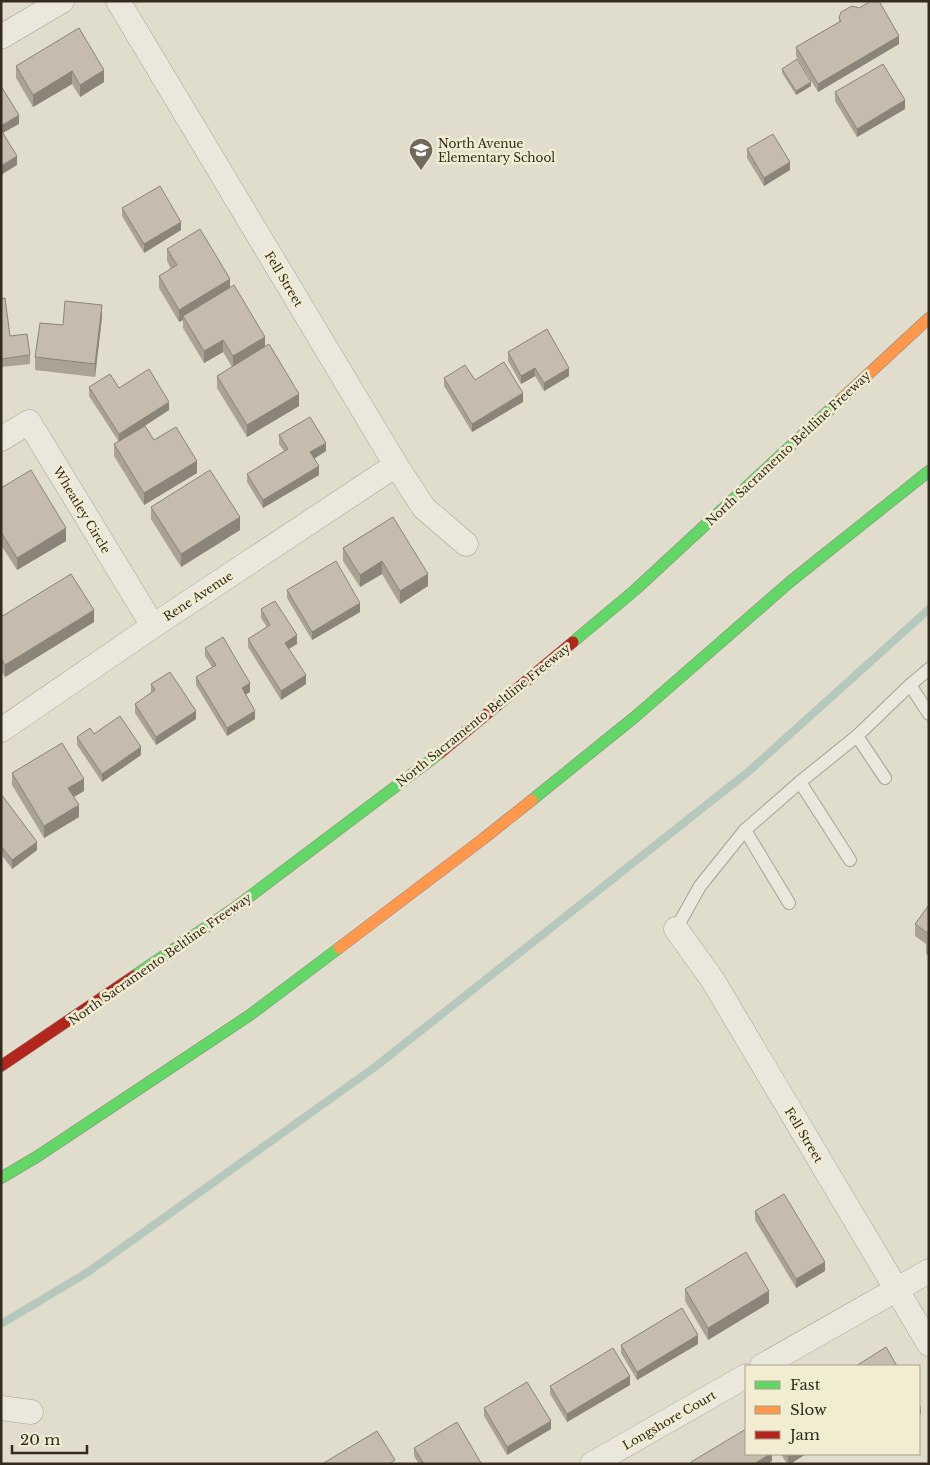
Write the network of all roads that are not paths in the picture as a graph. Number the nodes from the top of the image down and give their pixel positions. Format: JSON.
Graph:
{"nodes":[{"id":1,"x":62,"y":1,"type":"edge"},
{"id":2,"x":118,"y":1,"type":"edge"},
{"id":3,"x":1,"y":37,"type":"edge"},
{"id":4,"x":929,"y":318,"type":"edge"},
{"id":5,"x":1,"y":439,"type":"edge"},
{"id":6,"x":396,"y":465,"type":"junction"},
{"id":7,"x":929,"y":471,"type":"edge"},
{"id":8,"x":466,"y":544,"type":"dead end"},
{"id":9,"x":153,"y":626,"type":"junction"},
{"id":10,"x":929,"y":670,"type":"edge"},
{"id":11,"x":910,"y":685,"type":"junction"},
{"id":12,"x":929,"y":714,"type":"edge"},
{"id":13,"x":1,"y":730,"type":"edge"},
{"id":14,"x":856,"y":736,"type":"junction"},
{"id":15,"x":885,"y":778,"type":"dead end"},
{"id":16,"x":800,"y":782,"type":"junction"},
{"id":17,"x":745,"y":830,"type":"junction"},
{"id":18,"x":850,"y":860,"type":"dead end"},
{"id":19,"x":789,"y":902,"type":"dead end"},
{"id":20,"x":676,"y":929,"type":"joint"},
{"id":21,"x":1,"y":1065,"type":"edge"},
{"id":22,"x":1,"y":1178,"type":"edge"},
{"id":23,"x":929,"y":1271,"type":"edge"},
{"id":24,"x":896,"y":1290,"type":"junction"},
{"id":25,"x":929,"y":1344,"type":"edge"},
{"id":26,"x":764,"y":1365,"type":"edge"},
{"id":27,"x":745,"y":1377,"type":"edge"},
{"id":28,"x":1,"y":1408,"type":"edge"},
{"id":29,"x":31,"y":1412,"type":"dead end"},
{"id":30,"x":592,"y":1464,"type":"edge"}],
"edges":[{"from":1,"to":3,"type":"street"},
{"from":2,"to":6,"type":"street","name":"Fell Street"},
{"from":4,"to":21,"type":"highway","name":"North Sacramento Beltline Freeway"},
{"from":5,"to":9,"type":"street","name":"Wheatley Circle"},
{"from":6,"to":8,"type":"street","name":"Fell Street"},
{"from":6,"to":9,"type":"street","name":"Rene Avenue"},
{"from":7,"to":22,"type":"highway"},
{"from":9,"to":13,"type":"street","name":"Rene Avenue"},
{"from":10,"to":11,"type":"lane"},
{"from":11,"to":12,"type":"lane"},
{"from":11,"to":14,"type":"lane"},
{"from":14,"to":15,"type":"lane"},
{"from":14,"to":16,"type":"lane"},
{"from":16,"to":17,"type":"lane"},
{"from":16,"to":18,"type":"lane"},
{"from":17,"to":19,"type":"lane"},
{"from":17,"to":20,"type":"lane"},
{"from":20,"to":24,"type":"street","name":"Fell Street"},
{"from":23,"to":24,"type":"street"},
{"from":24,"to":25,"type":"street","name":"Fell Street"},
{"from":24,"to":26,"type":"street"},
{"from":27,"to":30,"type":"street","name":"Longshore Court"},
{"from":28,"to":29,"type":"street"}]}
